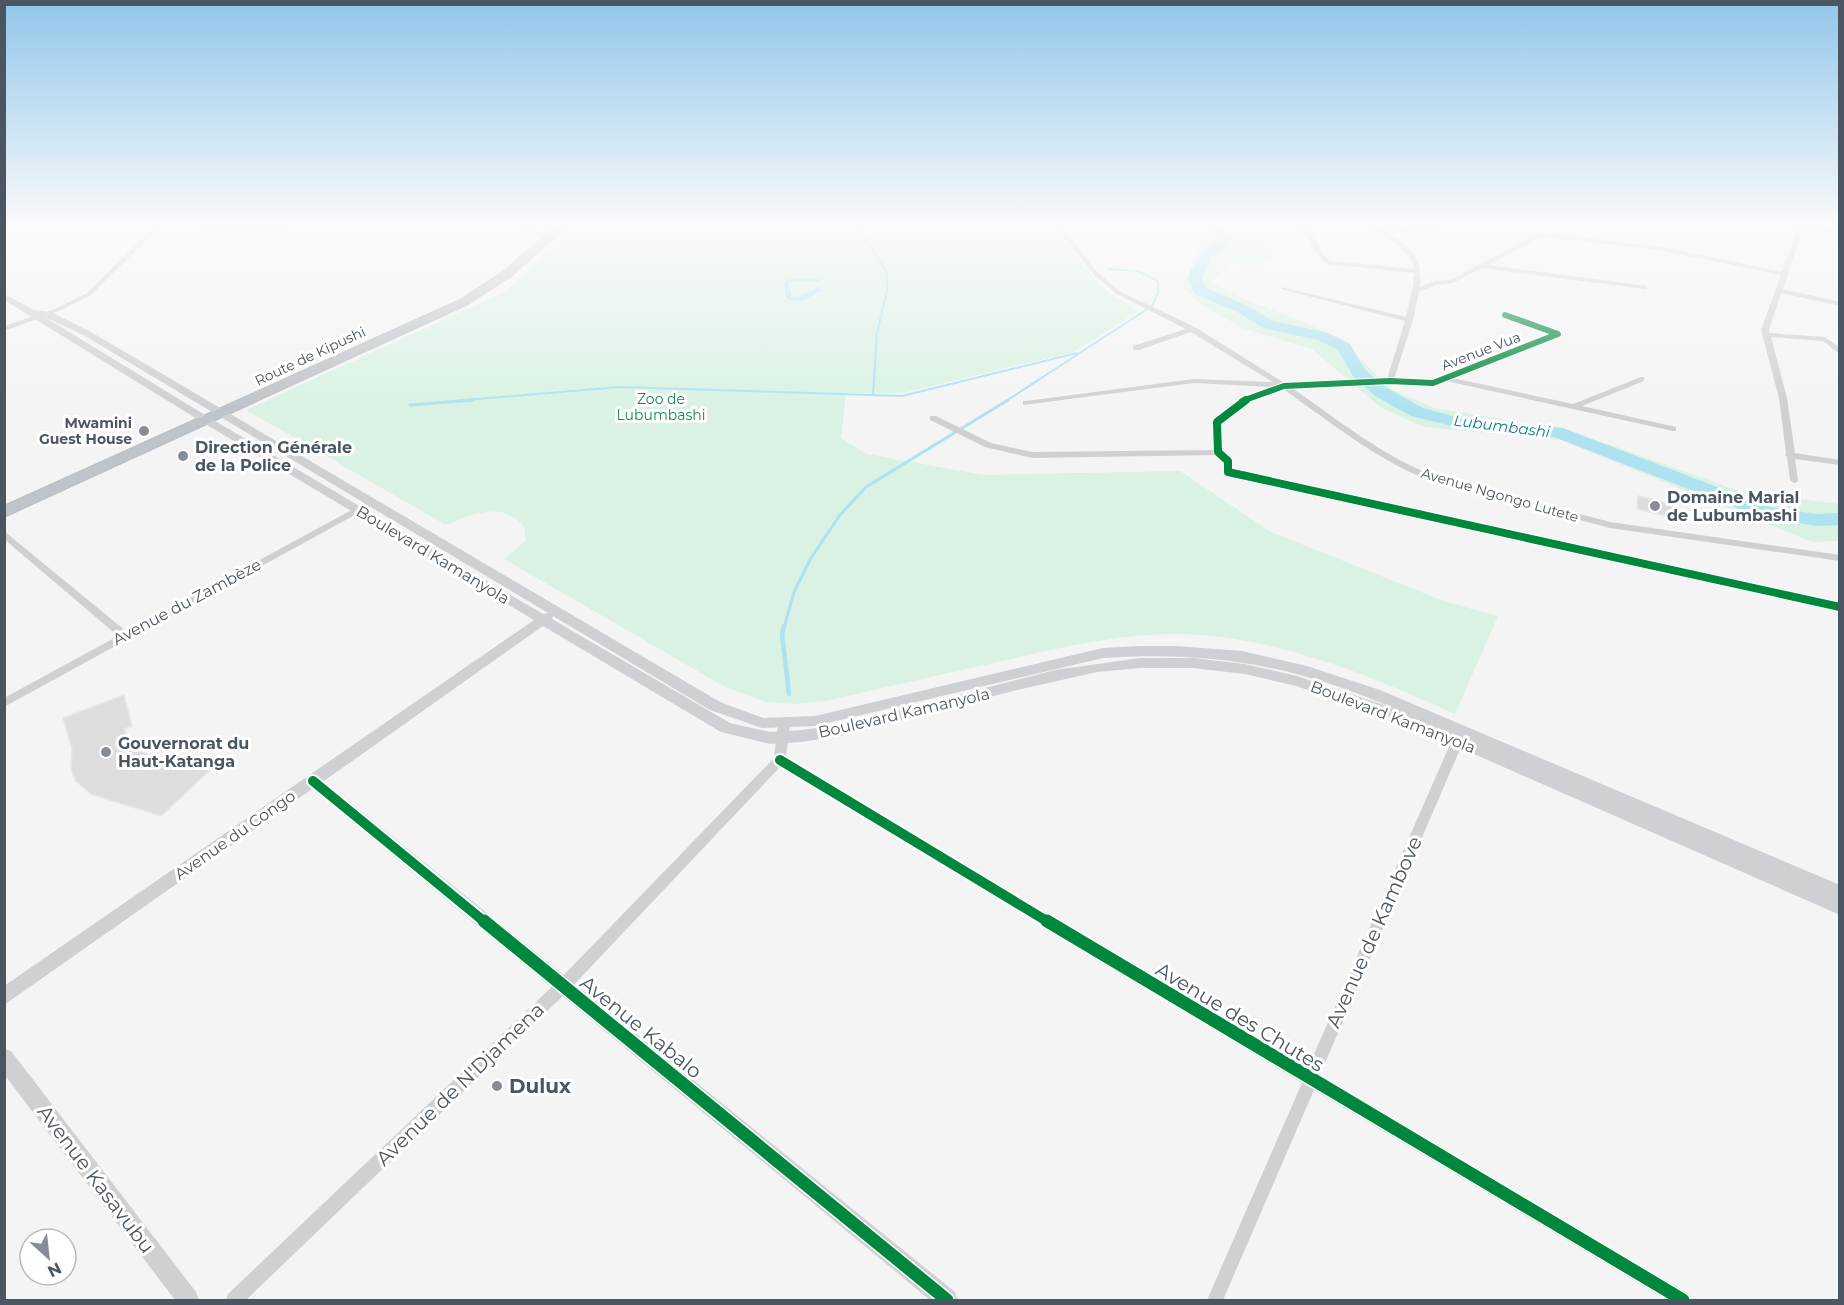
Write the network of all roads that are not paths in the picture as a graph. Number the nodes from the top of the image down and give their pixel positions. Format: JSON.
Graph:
{"nodes":[{"id":1,"x":96,"y":287,"type":"edge"},
{"id":2,"x":489,"y":287,"type":"edge"},
{"id":3,"x":1112,"y":287,"type":"edge"},
{"id":4,"x":1416,"y":287,"type":"edge"},
{"id":5,"x":1426,"y":287,"type":"edge"},
{"id":6,"x":1779,"y":287,"type":"edge"},
{"id":7,"x":1283,"y":288,"type":"dead end"},
{"id":8,"x":1778,"y":290,"type":"junction"},
{"id":9,"x":1416,"y":291,"type":"junction"},
{"id":10,"x":4,"y":296,"type":"edge"},
{"id":11,"x":1839,"y":304,"type":"edge"},
{"id":12,"x":39,"y":315,"type":"junction"},
{"id":13,"x":1504,"y":315,"type":"dead end"},
{"id":14,"x":1408,"y":320,"type":"junction"},
{"id":15,"x":4,"y":329,"type":"edge"},
{"id":16,"x":1192,"y":329,"type":"junction"},
{"id":17,"x":1768,"y":334,"type":"junction"},
{"id":18,"x":1136,"y":348,"type":"dead end"},
{"id":19,"x":1839,"y":352,"type":"edge"},
{"id":20,"x":1448,"y":379,"type":"junction"},
{"id":21,"x":1641,"y":379,"type":"dead end"},
{"id":22,"x":1388,"y":381,"type":"junction"},
{"id":23,"x":1284,"y":386,"type":"junction"},
{"id":24,"x":1026,"y":403,"type":"dead end"},
{"id":25,"x":1573,"y":407,"type":"junction"},
{"id":26,"x":213,"y":417,"type":"junction"},
{"id":27,"x":933,"y":418,"type":"dead end"},
{"id":28,"x":1672,"y":429,"type":"dead end"},
{"id":29,"x":1218,"y":452,"type":"junction"},
{"id":30,"x":1789,"y":455,"type":"junction"},
{"id":31,"x":1839,"y":463,"type":"edge"},
{"id":32,"x":1794,"y":480,"type":"dead end"},
{"id":33,"x":370,"y":503,"type":"junction"},
{"id":34,"x":356,"y":510,"type":"junction"},
{"id":35,"x":4,"y":512,"type":"edge"},
{"id":36,"x":4,"y":534,"type":"edge"},
{"id":37,"x":1839,"y":558,"type":"edge"},
{"id":38,"x":1839,"y":607,"type":"edge"},
{"id":39,"x":548,"y":616,"type":"junction"},
{"id":40,"x":124,"y":635,"type":"junction"},
{"id":41,"x":4,"y":702,"type":"edge"},
{"id":42,"x":784,"y":731,"type":"junction"},
{"id":43,"x":1460,"y":735,"type":"junction"},
{"id":44,"x":780,"y":760,"type":"junction"},
{"id":45,"x":313,"y":781,"type":"junction"},
{"id":46,"x":1839,"y":891,"type":"edge"},
{"id":47,"x":1839,"y":908,"type":"edge"},
{"id":48,"x":562,"y":986,"type":"junction"},
{"id":49,"x":4,"y":998,"type":"edge"},
{"id":50,"x":4,"y":1058,"type":"edge"},
{"id":51,"x":1310,"y":1079,"type":"junction"},
{"id":52,"x":188,"y":1300,"type":"edge"},
{"id":53,"x":234,"y":1300,"type":"edge"},
{"id":54,"x":947,"y":1300,"type":"edge"},
{"id":55,"x":1215,"y":1300,"type":"edge"},
{"id":56,"x":1683,"y":1300,"type":"edge"}],
"edges":[{"from":1,"to":12,"type":"street"},
{"from":2,"to":26,"type":"highway","name":"Route de Kipushi"},
{"from":3,"to":16,"type":"street","name":"Avenue Ngongo Lutete"},
{"from":4,"to":9,"type":"street"},
{"from":5,"to":9,"type":"street"},
{"from":6,"to":8,"type":"street"},
{"from":7,"to":14,"type":"street"},
{"from":8,"to":11,"type":"street"},
{"from":8,"to":17,"type":"street"},
{"from":9,"to":14,"type":"street"},
{"from":10,"to":12,"type":"main road","name":"Boulevard Kamanyola"},
{"from":12,"to":15,"type":"street"},
{"from":12,"to":26,"type":"main road","name":"Boulevard Kamanyola"},
{"from":13,"to":20,"type":"street","name":"Avenue Vua"},
{"from":14,"to":22,"type":"street"},
{"from":16,"to":18,"type":"street"},
{"from":16,"to":23,"type":"street","name":"Avenue Ngongo Lutete"},
{"from":17,"to":19,"type":"street"},
{"from":17,"to":30,"type":"street"},
{"from":20,"to":22,"type":"street","name":"Avenue Vua"},
{"from":20,"to":25,"type":"street"},
{"from":21,"to":25,"type":"street"},
{"from":22,"to":23,"type":"street","name":"Avenue Vua"},
{"from":23,"to":24,"type":"street"},
{"from":23,"to":29,"type":"street"},
{"from":23,"to":37,"type":"street","name":"Avenue Ngongo Lutete"},
{"from":25,"to":28,"type":"street"},
{"from":26,"to":33,"type":"main road","name":"Boulevard Kamanyola"},
{"from":26,"to":34,"type":"main road","name":"Boulevard Kamanyola"},
{"from":26,"to":35,"type":"highway","name":"Route de Kipushi"},
{"from":27,"to":29,"type":"street"},
{"from":29,"to":38,"type":"street"},
{"from":30,"to":31,"type":"street"},
{"from":30,"to":32,"type":"street"},
{"from":33,"to":34,"type":"street","name":"Avenue du Zambèze"},
{"from":33,"to":39,"type":"main road","name":"Boulevard Kamanyola"},
{"from":34,"to":39,"type":"main road","name":"Boulevard Kamanyola"},
{"from":34,"to":40,"type":"street","name":"Avenue du Zambèze"},
{"from":36,"to":40,"type":"street"},
{"from":39,"to":42,"type":"main road","name":"Boulevard Kamanyola"},
{"from":39,"to":45,"type":"main road","name":"Avenue du Congo"},
{"from":40,"to":41,"type":"street","name":"Avenue du Zambèze"},
{"from":42,"to":43,"type":"main road","name":"Boulevard Kamanyola"},
{"from":42,"to":44,"type":"street"},
{"from":43,"to":46,"type":"main road","name":"Boulevard Kamanyola"},
{"from":43,"to":47,"type":"main road","name":"Boulevard Kamanyola"},
{"from":43,"to":51,"type":"street","name":"Avenue de Kambove"},
{"from":44,"to":48,"type":"street","name":"Avenue de N'Djamena"},
{"from":44,"to":51,"type":"street","name":"Avenue des Chutes"},
{"from":45,"to":48,"type":"main road","name":"Avenue Kabalo"},
{"from":45,"to":49,"type":"main road","name":"Avenue du Congo"},
{"from":48,"to":53,"type":"street","name":"Avenue de N'Djamena"},
{"from":48,"to":54,"type":"main road","name":"Avenue Kabalo"},
{"from":50,"to":52,"type":"main road","name":"Avenue Kasavubu"},
{"from":51,"to":55,"type":"street","name":"Avenue de Kambove"},
{"from":51,"to":56,"type":"street","name":"Avenue des Chutes"}]}
